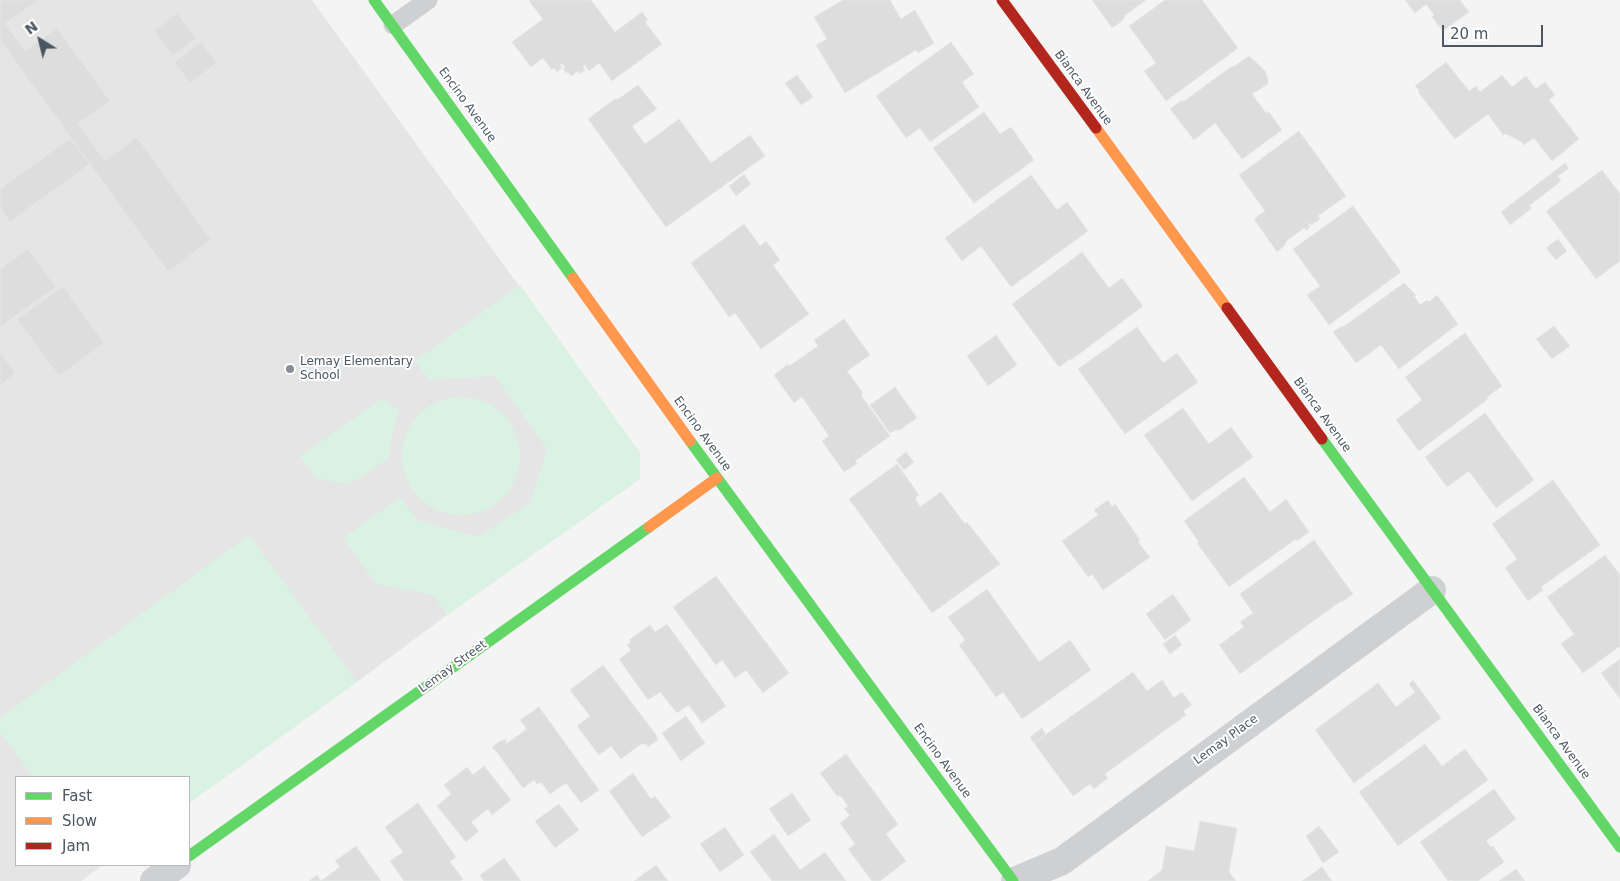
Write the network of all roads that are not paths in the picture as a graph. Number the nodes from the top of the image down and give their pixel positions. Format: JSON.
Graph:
{"nodes":[{"id":1,"x":374,"y":0,"type":"edge"},
{"id":2,"x":428,"y":0,"type":"edge"},
{"id":3,"x":1002,"y":0,"type":"edge"},
{"id":4,"x":393,"y":25,"type":"junction"},
{"id":5,"x":717,"y":478,"type":"junction"},
{"id":6,"x":1432,"y":590,"type":"junction"},
{"id":7,"x":1620,"y":847,"type":"edge"},
{"id":8,"x":190,"y":855,"type":"edge"},
{"id":9,"x":176,"y":866,"type":"edge"},
{"id":10,"x":154,"y":881,"type":"edge"},
{"id":11,"x":1014,"y":881,"type":"edge"}],
"edges":[{"from":1,"to":4,"type":"street","name":"Encino Avenue"},
{"from":2,"to":4,"type":"lane"},
{"from":3,"to":6,"type":"street","name":"Bianca Avenue"},
{"from":4,"to":5,"type":"street","name":"Encino Avenue"},
{"from":5,"to":8,"type":"street","name":"Lemay Street"},
{"from":5,"to":11,"type":"street","name":"Encino Avenue"},
{"from":6,"to":7,"type":"street","name":"Bianca Avenue"},
{"from":6,"to":11,"type":"street","name":"Lemay Place"},
{"from":9,"to":10,"type":"street"}]}
